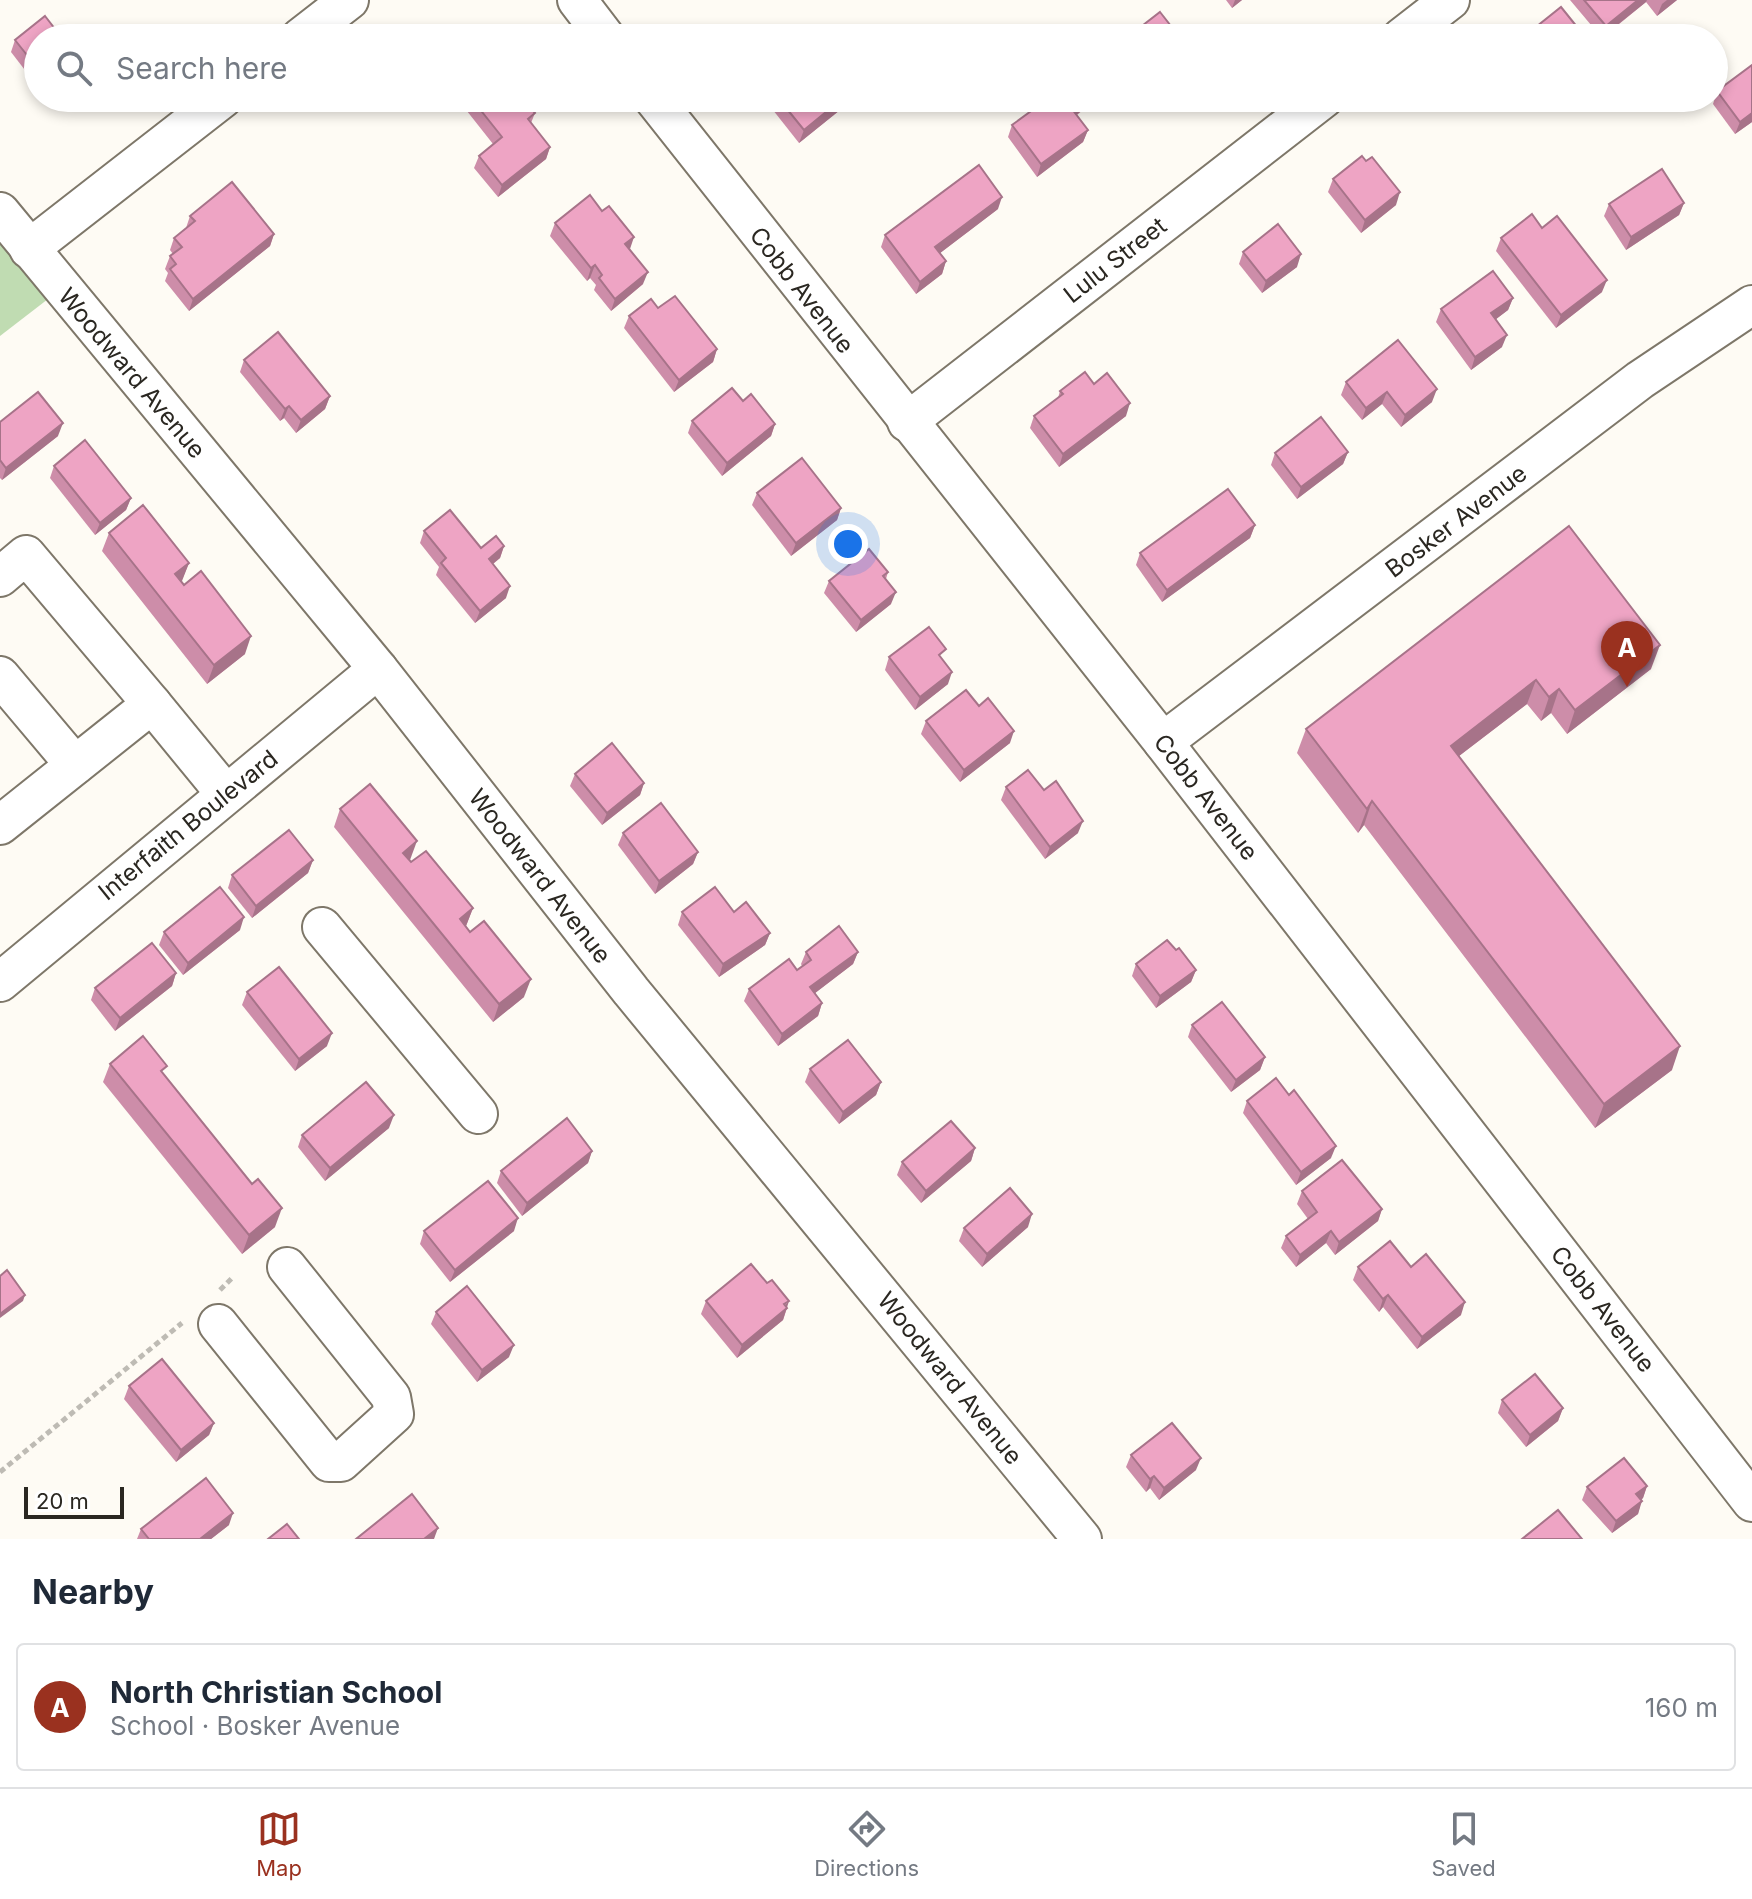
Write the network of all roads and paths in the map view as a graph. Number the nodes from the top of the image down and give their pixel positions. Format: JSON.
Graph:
{"nodes":[{"id":1,"x":349,"y":0,"type":"edge"},
{"id":2,"x":577,"y":0,"type":"edge"},
{"id":3,"x":1450,"y":0,"type":"edge"},
{"id":4,"x":318,"y":24,"type":"edge"},
{"id":5,"x":595,"y":24,"type":"edge"},
{"id":6,"x":1419,"y":24,"type":"edge"},
{"id":7,"x":200,"y":112,"type":"edge"},
{"id":8,"x":664,"y":112,"type":"edge"},
{"id":9,"x":1306,"y":112,"type":"edge"},
{"id":10,"x":9,"y":227,"type":"edge"},
{"id":11,"x":1752,"y":305,"type":"edge"},
{"id":12,"x":907,"y":422,"type":"junction"},
{"id":13,"x":0,"y":577,"type":"edge"},
{"id":14,"x":378,"y":669,"type":"junction"},
{"id":15,"x":0,"y":676,"type":"edge"},
{"id":16,"x":152,"y":704,"type":"junction"},
{"id":17,"x":1163,"y":742,"type":"junction"},
{"id":18,"x":75,"y":765,"type":"junction"},
{"id":19,"x":225,"y":793,"type":"junction"},
{"id":20,"x":0,"y":825,"type":"edge"},
{"id":21,"x":322,"y":927,"type":"dead end"},
{"id":22,"x":0,"y":982,"type":"edge"},
{"id":23,"x":478,"y":1114,"type":"dead end"},
{"id":24,"x":287,"y":1267,"type":"dead end"},
{"id":25,"x":232,"y":1278,"type":"dead end"},
{"id":26,"x":208,"y":1312,"type":"junction"},
{"id":27,"x":0,"y":1472,"type":"edge"},
{"id":28,"x":1752,"y":1502,"type":"edge"},
{"id":29,"x":1082,"y":1539,"type":"edge"}],
"edges":[{"from":1,"to":4,"type":"street"},
{"from":2,"to":5,"type":"street"},
{"from":3,"to":6,"type":"street"},
{"from":7,"to":10,"type":"street"},
{"from":8,"to":12,"type":"street","name":"Cobb Avenue"},
{"from":9,"to":12,"type":"street","name":"Lulu Street"},
{"from":10,"to":14,"type":"street","name":"Woodward Avenue"},
{"from":11,"to":17,"type":"street","name":"Bosker Avenue"},
{"from":12,"to":17,"type":"street","name":"Cobb Avenue"},
{"from":13,"to":16,"type":"street"},
{"from":14,"to":19,"type":"street","name":"Interfaith Boulevard"},
{"from":14,"to":29,"type":"street","name":"Woodward Avenue"},
{"from":15,"to":18,"type":"street"},
{"from":16,"to":18,"type":"street"},
{"from":16,"to":19,"type":"street"},
{"from":17,"to":28,"type":"street","name":"Cobb Avenue"},
{"from":18,"to":20,"type":"street"},
{"from":19,"to":22,"type":"street","name":"Interfaith Boulevard"},
{"from":21,"to":23,"type":"street"},
{"from":24,"to":26,"type":"street"},
{"from":25,"to":26,"type":"path"},
{"from":26,"to":27,"type":"path"}]}
